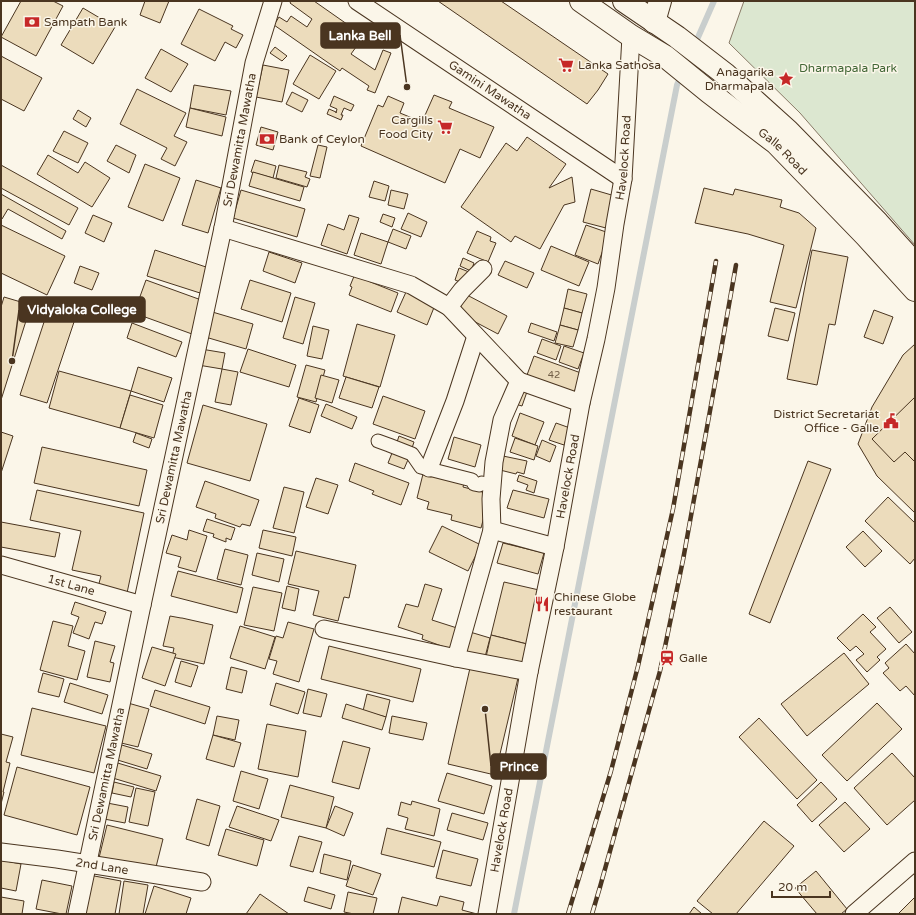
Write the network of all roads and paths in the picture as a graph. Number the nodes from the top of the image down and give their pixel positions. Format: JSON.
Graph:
{"nodes":[{"id":1,"x":273,"y":1,"type":"edge"},
{"id":2,"x":357,"y":1,"type":"edge"},
{"id":3,"x":581,"y":1,"type":"edge"},
{"id":4,"x":620,"y":1,"type":"edge"},
{"id":5,"x":624,"y":1,"type":"edge"},
{"id":6,"x":654,"y":13,"type":"edge"},
{"id":7,"x":631,"y":36,"type":"junction"},
{"id":8,"x":623,"y":179,"type":"junction"},
{"id":9,"x":223,"y":228,"type":"junction"},
{"id":10,"x":915,"y":264,"type":"edge"},
{"id":11,"x":483,"y":269,"type":"dead end"},
{"id":12,"x":915,"y":290,"type":"edge"},
{"id":13,"x":449,"y":307,"type":"junction"},
{"id":14,"x":476,"y":336,"type":"junction"},
{"id":15,"x":519,"y":381,"type":"junction"},
{"id":16,"x":581,"y":404,"type":"junction"},
{"id":17,"x":378,"y":441,"type":"dead end"},
{"id":18,"x":429,"y":468,"type":"junction"},
{"id":19,"x":492,"y":485,"type":"junction"},
{"id":20,"x":492,"y":530,"type":"junction"},
{"id":21,"x":555,"y":547,"type":"junction"},
{"id":22,"x":1,"y":565,"type":"edge"},
{"id":23,"x":142,"y":605,"type":"junction"},
{"id":24,"x":324,"y":629,"type":"dead end"},
{"id":25,"x":456,"y":658,"type":"junction"},
{"id":26,"x":529,"y":672,"type":"junction"},
{"id":27,"x":1,"y":852,"type":"edge"},
{"id":28,"x":915,"y":861,"type":"edge"},
{"id":29,"x":87,"y":863,"type":"junction"},
{"id":30,"x":202,"y":882,"type":"dead end"},
{"id":31,"x":77,"y":914,"type":"edge"},
{"id":32,"x":487,"y":914,"type":"edge"},
{"id":33,"x":854,"y":914,"type":"edge"}],
"edges":[{"from":1,"to":9,"type":"street","name":"Sri Dewamitta Mawatha"},
{"from":2,"to":8,"type":"street","name":"Gamini Mawatha"},
{"from":3,"to":7,"type":"highway","name":"Galle Road"},
{"from":4,"to":7,"type":"highway"},
{"from":5,"to":6,"type":"highway","name":"Galle Road"},
{"from":6,"to":7,"type":"highway"},
{"from":6,"to":10,"type":"highway","name":"Galle Road"},
{"from":7,"to":8,"type":"street","name":"Havelock Road"},
{"from":7,"to":12,"type":"highway","name":"Galle Road"},
{"from":8,"to":16,"type":"street","name":"Havelock Road"},
{"from":9,"to":13,"type":"street"},
{"from":9,"to":23,"type":"street","name":"Sri Dewamitta Mawatha"},
{"from":11,"to":13,"type":"street"},
{"from":13,"to":14,"type":"street"},
{"from":14,"to":15,"type":"street"},
{"from":14,"to":18,"type":"street"},
{"from":15,"to":16,"type":"street"},
{"from":15,"to":19,"type":"street"},
{"from":16,"to":21,"type":"street","name":"Havelock Road"},
{"from":17,"to":18,"type":"street"},
{"from":18,"to":19,"type":"street"},
{"from":19,"to":20,"type":"street"},
{"from":20,"to":21,"type":"street"},
{"from":20,"to":25,"type":"street"},
{"from":21,"to":26,"type":"street","name":"Havelock Road"},
{"from":22,"to":23,"type":"street","name":"1st Lane"},
{"from":23,"to":29,"type":"street","name":"Sri Dewamitta Mawatha"},
{"from":24,"to":25,"type":"street"},
{"from":25,"to":26,"type":"street"},
{"from":26,"to":32,"type":"street","name":"Havelock Road"},
{"from":27,"to":29,"type":"street","name":"2nd Lane"},
{"from":28,"to":33,"type":"street"},
{"from":29,"to":30,"type":"street","name":"2nd Lane"},
{"from":29,"to":31,"type":"street","name":"Sri Dewamitta Mawatha"}]}
